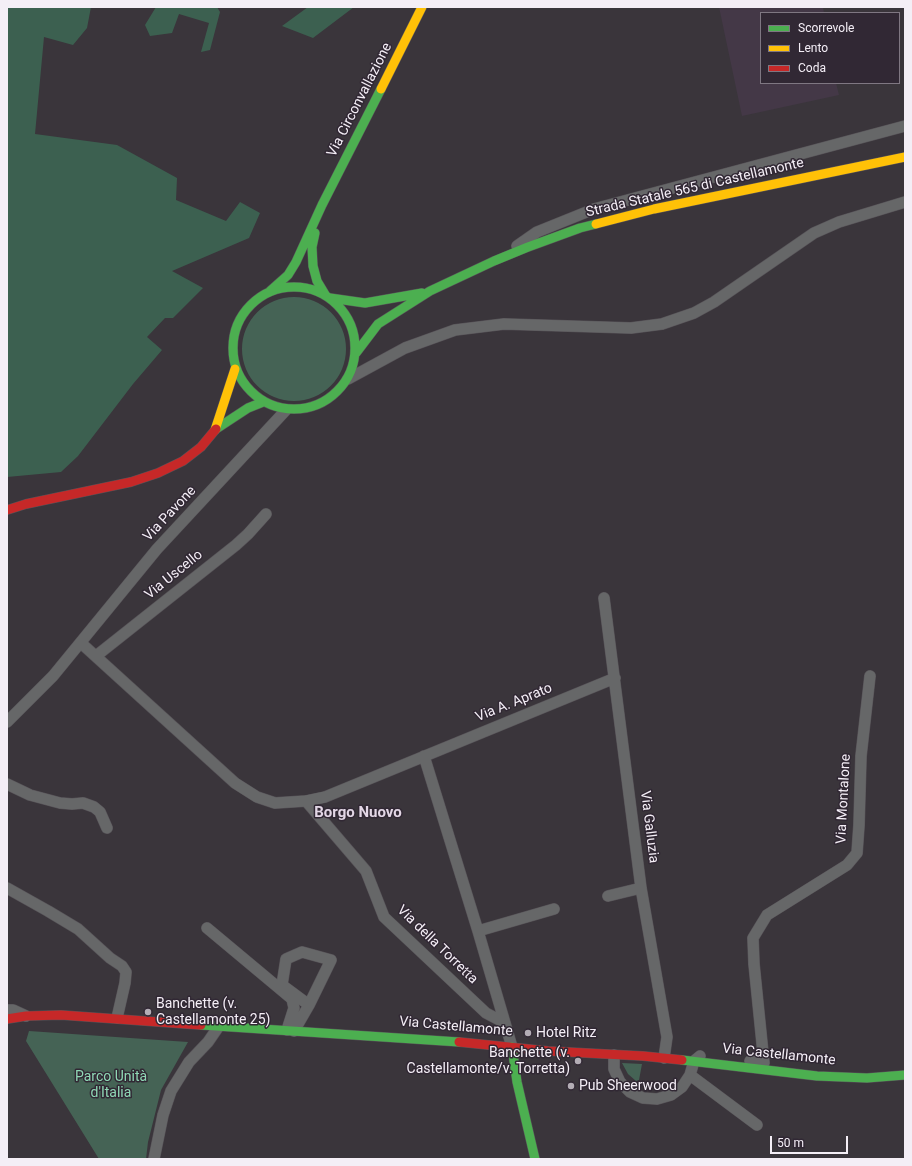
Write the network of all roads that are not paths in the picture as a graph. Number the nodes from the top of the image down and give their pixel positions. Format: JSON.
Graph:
{"nodes":[{"id":1,"x":422,"y":7,"type":"edge"},
{"id":2,"x":905,"y":126,"type":"edge"},
{"id":3,"x":905,"y":157,"type":"edge"},
{"id":4,"x":905,"y":202,"type":"edge"},
{"id":5,"x":322,"y":205,"type":"junction"},
{"id":6,"x":494,"y":261,"type":"junction"},
{"id":7,"x":270,"y":291,"type":"junction"},
{"id":8,"x":430,"y":291,"type":"junction"},
{"id":9,"x":328,"y":297,"type":"junction"},
{"id":10,"x":356,"y":353,"type":"junction"},
{"id":11,"x":235,"y":369,"type":"junction"},
{"id":12,"x":348,"y":379,"type":"junction"},
{"id":13,"x":263,"y":402,"type":"junction"},
{"id":14,"x":286,"y":410,"type":"junction"},
{"id":15,"x":215,"y":430,"type":"junction"},
{"id":16,"x":7,"y":510,"type":"edge"},
{"id":17,"x":266,"y":514,"type":"dead end"},
{"id":18,"x":604,"y":598,"type":"dead end"},
{"id":19,"x":81,"y":643,"type":"junction"},
{"id":20,"x":96,"y":656,"type":"junction"},
{"id":21,"x":870,"y":676,"type":"dead end"},
{"id":22,"x":615,"y":678,"type":"junction"},
{"id":23,"x":7,"y":722,"type":"edge"},
{"id":24,"x":424,"y":756,"type":"junction"},
{"id":25,"x":7,"y":784,"type":"edge"},
{"id":26,"x":306,"y":801,"type":"junction"},
{"id":27,"x":107,"y":828,"type":"dead end"},
{"id":28,"x":7,"y":888,"type":"edge"},
{"id":29,"x":641,"y":888,"type":"junction"},
{"id":30,"x":608,"y":896,"type":"dead end"},
{"id":31,"x":554,"y":909,"type":"dead end"},
{"id":32,"x":207,"y":928,"type":"dead end"},
{"id":33,"x":478,"y":931,"type":"junction"},
{"id":34,"x":309,"y":1005,"type":"junction"},
{"id":35,"x":7,"y":1010,"type":"edge"},
{"id":36,"x":26,"y":1016,"type":"junction"},
{"id":37,"x":117,"y":1018,"type":"junction"},
{"id":38,"x":7,"y":1019,"type":"edge"},
{"id":39,"x":505,"y":1023,"type":"junction"},
{"id":40,"x":219,"y":1026,"type":"junction"},
{"id":41,"x":291,"y":1030,"type":"junction"},
{"id":42,"x":512,"y":1047,"type":"junction"},
{"id":43,"x":614,"y":1055,"type":"junction"},
{"id":44,"x":664,"y":1058,"type":"junction"},
{"id":45,"x":694,"y":1061,"type":"junction"},
{"id":46,"x":690,"y":1075,"type":"junction"},
{"id":47,"x":905,"y":1075,"type":"edge"},
{"id":48,"x":757,"y":1125,"type":"dead end"},
{"id":49,"x":532,"y":1158,"type":"edge"},
{"id":50,"x":154,"y":1159,"type":"edge"}],
"edges":[{"from":1,"to":5,"type":"main road","name":"Via Circonvallazione"},
{"from":2,"to":6,"type":"street"},
{"from":3,"to":6,"type":"main road","name":"Strada Statale 565 di Castellamonte"},
{"from":4,"to":12,"type":"street"},
{"from":5,"to":7,"type":"main road"},
{"from":5,"to":9,"type":"main road"},
{"from":6,"to":8,"type":"main road","name":"Strada Statale 565 di Castellamonte"},
{"from":7,"to":9,"type":"main road"},
{"from":7,"to":11,"type":"main road"},
{"from":8,"to":9,"type":"main road","name":"Strada Statale 565 di Castellamonte"},
{"from":8,"to":10,"type":"main road","name":"Strada Statale 565 di Castellamonte"},
{"from":9,"to":10,"type":"main road"},
{"from":10,"to":12,"type":"main road"},
{"from":11,"to":13,"type":"main road"},
{"from":11,"to":15,"type":"main road"},
{"from":12,"to":14,"type":"main road"},
{"from":13,"to":14,"type":"main road"},
{"from":13,"to":15,"type":"main road"},
{"from":14,"to":19,"type":"street","name":"Via Pavone"},
{"from":15,"to":16,"type":"main road"},
{"from":17,"to":20,"type":"street","name":"Via Uscello"},
{"from":18,"to":22,"type":"street","name":"Via Galluzia"},
{"from":19,"to":20,"type":"street"},
{"from":19,"to":23,"type":"street","name":"Via Pavone"},
{"from":20,"to":26,"type":"street"},
{"from":21,"to":45,"type":"street","name":"Via Montalone"},
{"from":22,"to":24,"type":"street","name":"Via A. Aprato"},
{"from":22,"to":29,"type":"street","name":"Via Galluzia"},
{"from":24,"to":26,"type":"street","name":"Via A. Aprato"},
{"from":24,"to":33,"type":"street","name":"Via della Torretta"},
{"from":25,"to":27,"type":"street"},
{"from":26,"to":39,"type":"street","name":"Via della Torretta"},
{"from":28,"to":37,"type":"street"},
{"from":29,"to":30,"type":"street"},
{"from":29,"to":44,"type":"street","name":"Via Galluzia"},
{"from":31,"to":33,"type":"street"},
{"from":32,"to":41,"type":"street"},
{"from":33,"to":39,"type":"street","name":"Via della Torretta"},
{"from":34,"to":34,"type":"street"},
{"from":34,"to":41,"type":"street"},
{"from":35,"to":36,"type":"street","name":"Via Castellamonte"},
{"from":36,"to":37,"type":"main road","name":"Via Castellamonte"},
{"from":36,"to":38,"type":"main road","name":"Via Castellamonte"},
{"from":37,"to":40,"type":"main road","name":"Via Castellamonte"},
{"from":39,"to":42,"type":"street","name":"Via della Torretta"},
{"from":40,"to":41,"type":"main road","name":"Via Castellamonte"},
{"from":40,"to":50,"type":"street"},
{"from":41,"to":42,"type":"main road","name":"Via Castellamonte"},
{"from":42,"to":43,"type":"main road","name":"Via Castellamonte"},
{"from":42,"to":49,"type":"main road","name":"Via della Torretta"},
{"from":43,"to":44,"type":"main road","name":"Via Castellamonte"},
{"from":43,"to":46,"type":"street"},
{"from":44,"to":45,"type":"main road","name":"Via Castellamonte"},
{"from":45,"to":46,"type":"street"},
{"from":45,"to":47,"type":"main road","name":"Via Castellamonte"},
{"from":46,"to":48,"type":"street"}]}
